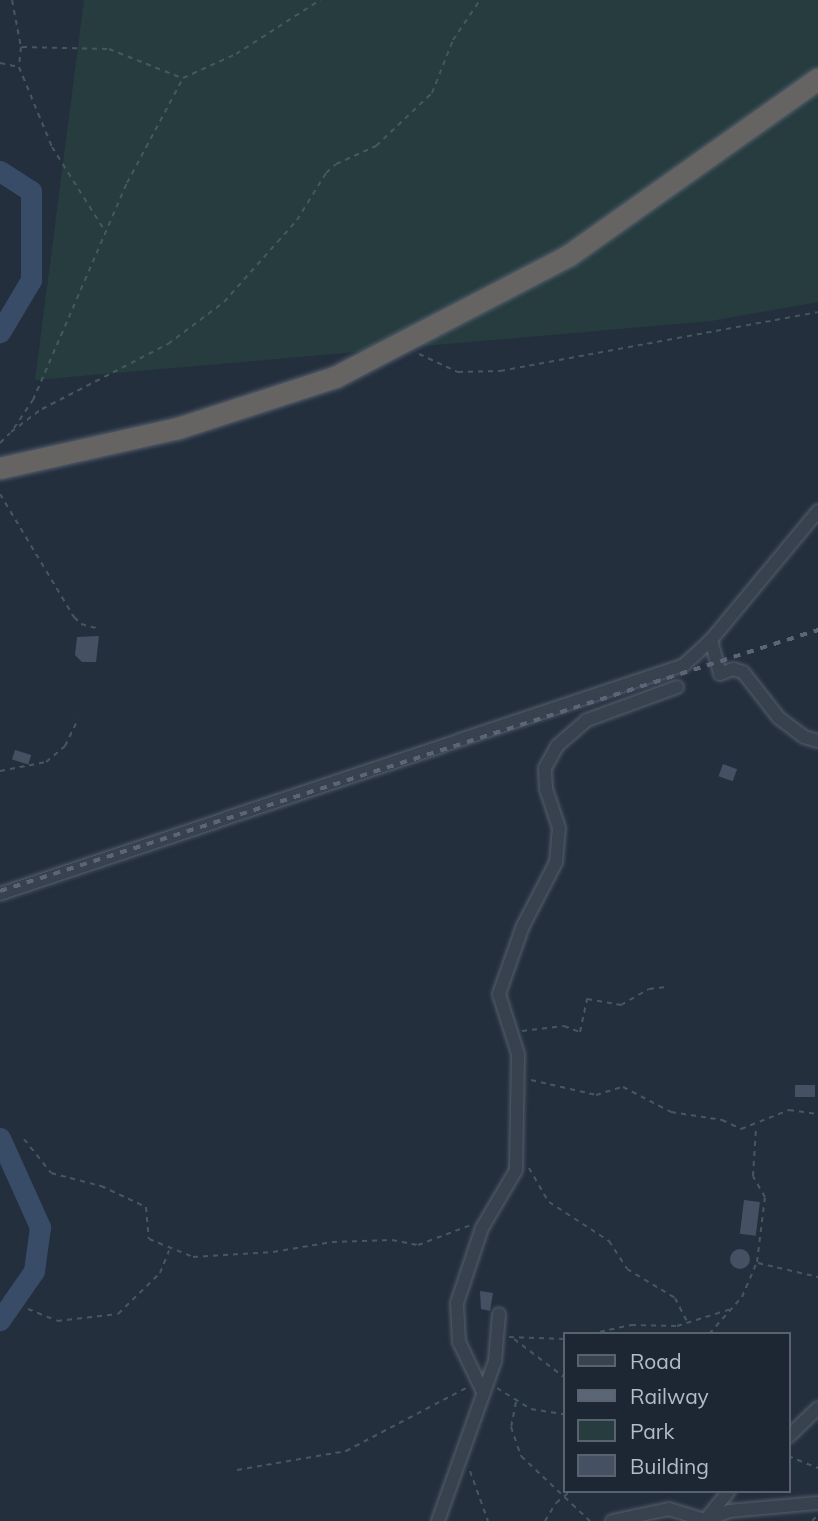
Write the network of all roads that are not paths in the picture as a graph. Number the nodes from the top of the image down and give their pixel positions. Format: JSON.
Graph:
{"nodes":[{"id":1,"x":818,"y":79,"type":"edge"},
{"id":2,"x":1,"y":469,"type":"edge"},
{"id":3,"x":818,"y":511,"type":"edge"},
{"id":4,"x":711,"y":640,"type":"junction"},
{"id":5,"x":677,"y":687,"type":"dead end"},
{"id":6,"x":818,"y":741,"type":"edge"},
{"id":7,"x":0,"y":894,"type":"edge"},
{"id":8,"x":499,"y":1314,"type":"dead end"},
{"id":9,"x":483,"y":1386,"type":"junction"},
{"id":10,"x":818,"y":1408,"type":"edge"},
{"id":11,"x":790,"y":1435,"type":"edge"},
{"id":12,"x":727,"y":1493,"type":"edge"},
{"id":13,"x":818,"y":1503,"type":"edge"},
{"id":14,"x":705,"y":1520,"type":"edge"},
{"id":15,"x":438,"y":1521,"type":"edge"},
{"id":16,"x":612,"y":1521,"type":"edge"}],
"edges":[{"from":1,"to":2,"type":"highway"},
{"from":3,"to":4,"type":"street"},
{"from":4,"to":6,"type":"street"},
{"from":4,"to":7,"type":"street"},
{"from":5,"to":9,"type":"street"},
{"from":8,"to":9,"type":"street"},
{"from":9,"to":15,"type":"street"},
{"from":10,"to":11,"type":"street"},
{"from":12,"to":14,"type":"street"},
{"from":13,"to":14,"type":"street"},
{"from":14,"to":16,"type":"street"}]}
